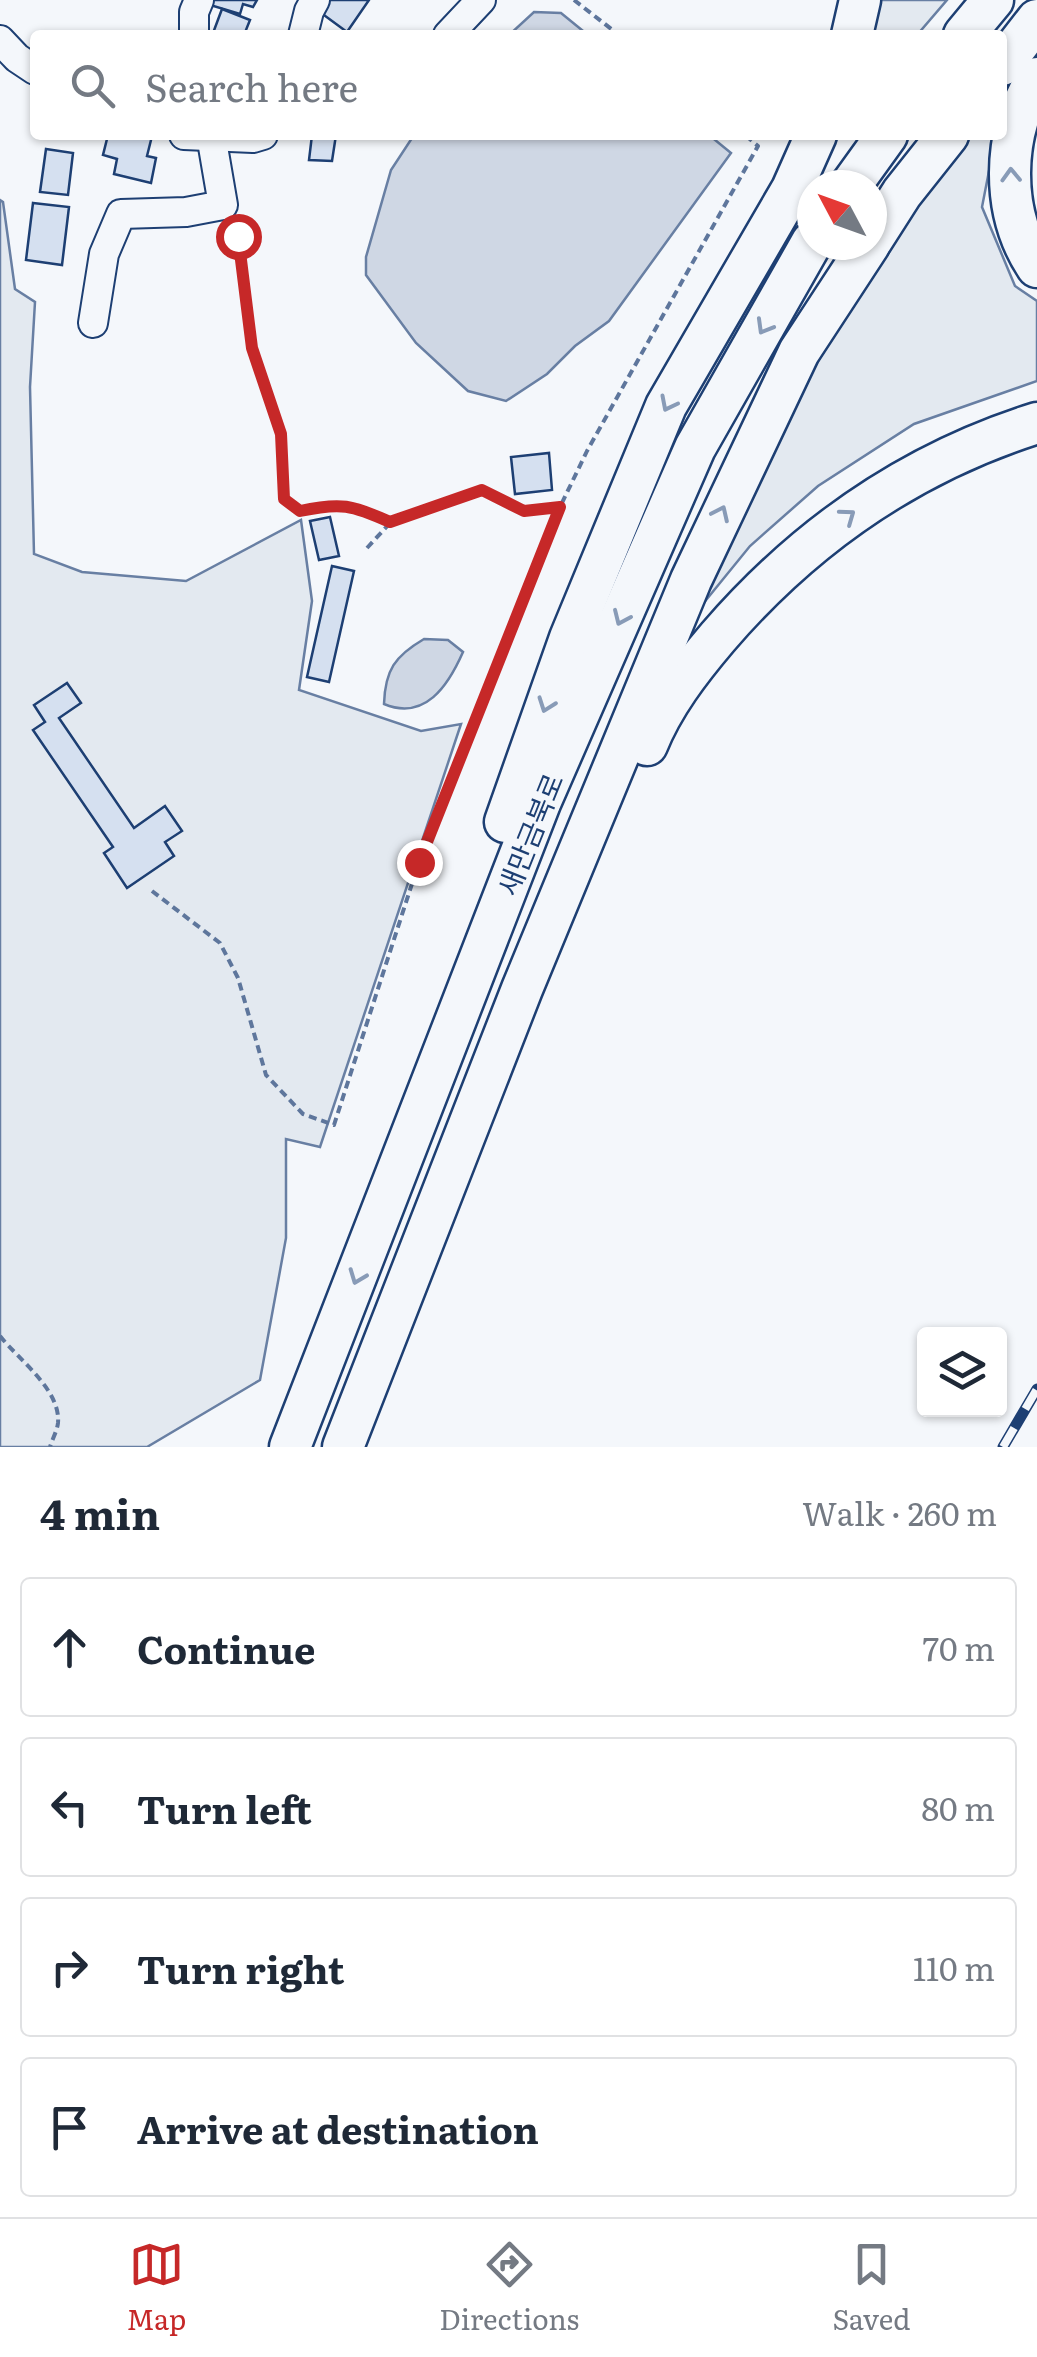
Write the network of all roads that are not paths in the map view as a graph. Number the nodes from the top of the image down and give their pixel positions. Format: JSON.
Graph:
{"nodes":[{"id":1,"x":199,"y":0,"type":"edge"},
{"id":2,"x":315,"y":0,"type":"edge"},
{"id":3,"x":481,"y":0,"type":"edge"},
{"id":4,"x":860,"y":0,"type":"edge"},
{"id":5,"x":993,"y":0,"type":"edge"},
{"id":6,"x":1037,"y":20,"type":"edge"},
{"id":7,"x":194,"y":30,"type":"edge"},
{"id":8,"x":304,"y":30,"type":"edge"},
{"id":9,"x":453,"y":30,"type":"edge"},
{"id":10,"x":853,"y":30,"type":"edge"},
{"id":11,"x":968,"y":30,"type":"edge"},
{"id":12,"x":0,"y":40,"type":"edge"},
{"id":13,"x":1007,"y":59,"type":"edge"},
{"id":14,"x":30,"y":67,"type":"edge"},
{"id":15,"x":1037,"y":78,"type":"edge"},
{"id":16,"x":212,"y":140,"type":"edge"},
{"id":17,"x":814,"y":140,"type":"edge"},
{"id":18,"x":884,"y":140,"type":"edge"},
{"id":19,"x":944,"y":140,"type":"edge"},
{"id":20,"x":862,"y":170,"type":"edge"},
{"id":21,"x":887,"y":216,"type":"edge"},
{"id":22,"x":802,"y":260,"type":"edge"},
{"id":23,"x":858,"y":260,"type":"edge"},
{"id":24,"x":1037,"y":267,"type":"edge"},
{"id":25,"x":93,"y":323,"type":"dead end"},
{"id":26,"x":1037,"y":422,"type":"edge"},
{"id":27,"x":457,"y":1156,"type":"junction"},
{"id":28,"x":384,"y":1206,"type":"junction"},
{"id":29,"x":290,"y":1447,"type":"edge"},
{"id":30,"x":343,"y":1447,"type":"edge"}],
"edges":[{"from":1,"to":7,"type":"street"},
{"from":2,"to":8,"type":"street"},
{"from":3,"to":9,"type":"street"},
{"from":4,"to":10,"type":"highway"},
{"from":5,"to":11,"type":"highway"},
{"from":6,"to":13,"type":"highway"},
{"from":12,"to":14,"type":"street"},
{"from":24,"to":15,"type":"highway","one_way":true},
{"from":16,"to":25,"type":"street"},
{"from":17,"to":28,"type":"highway","one_way":true},
{"from":18,"to":20,"type":"highway"},
{"from":19,"to":21,"type":"highway","name":"새만금북로"},
{"from":22,"to":28,"type":"highway","name":"새만금북로","one_way":true},
{"from":27,"to":23,"type":"highway","name":"새만금북로","one_way":true},
{"from":27,"to":26,"type":"highway","one_way":true},
{"from":27,"to":30,"type":"highway","name":"새만금북로"},
{"from":28,"to":29,"type":"highway","name":"새만금북로","one_way":true}]}
